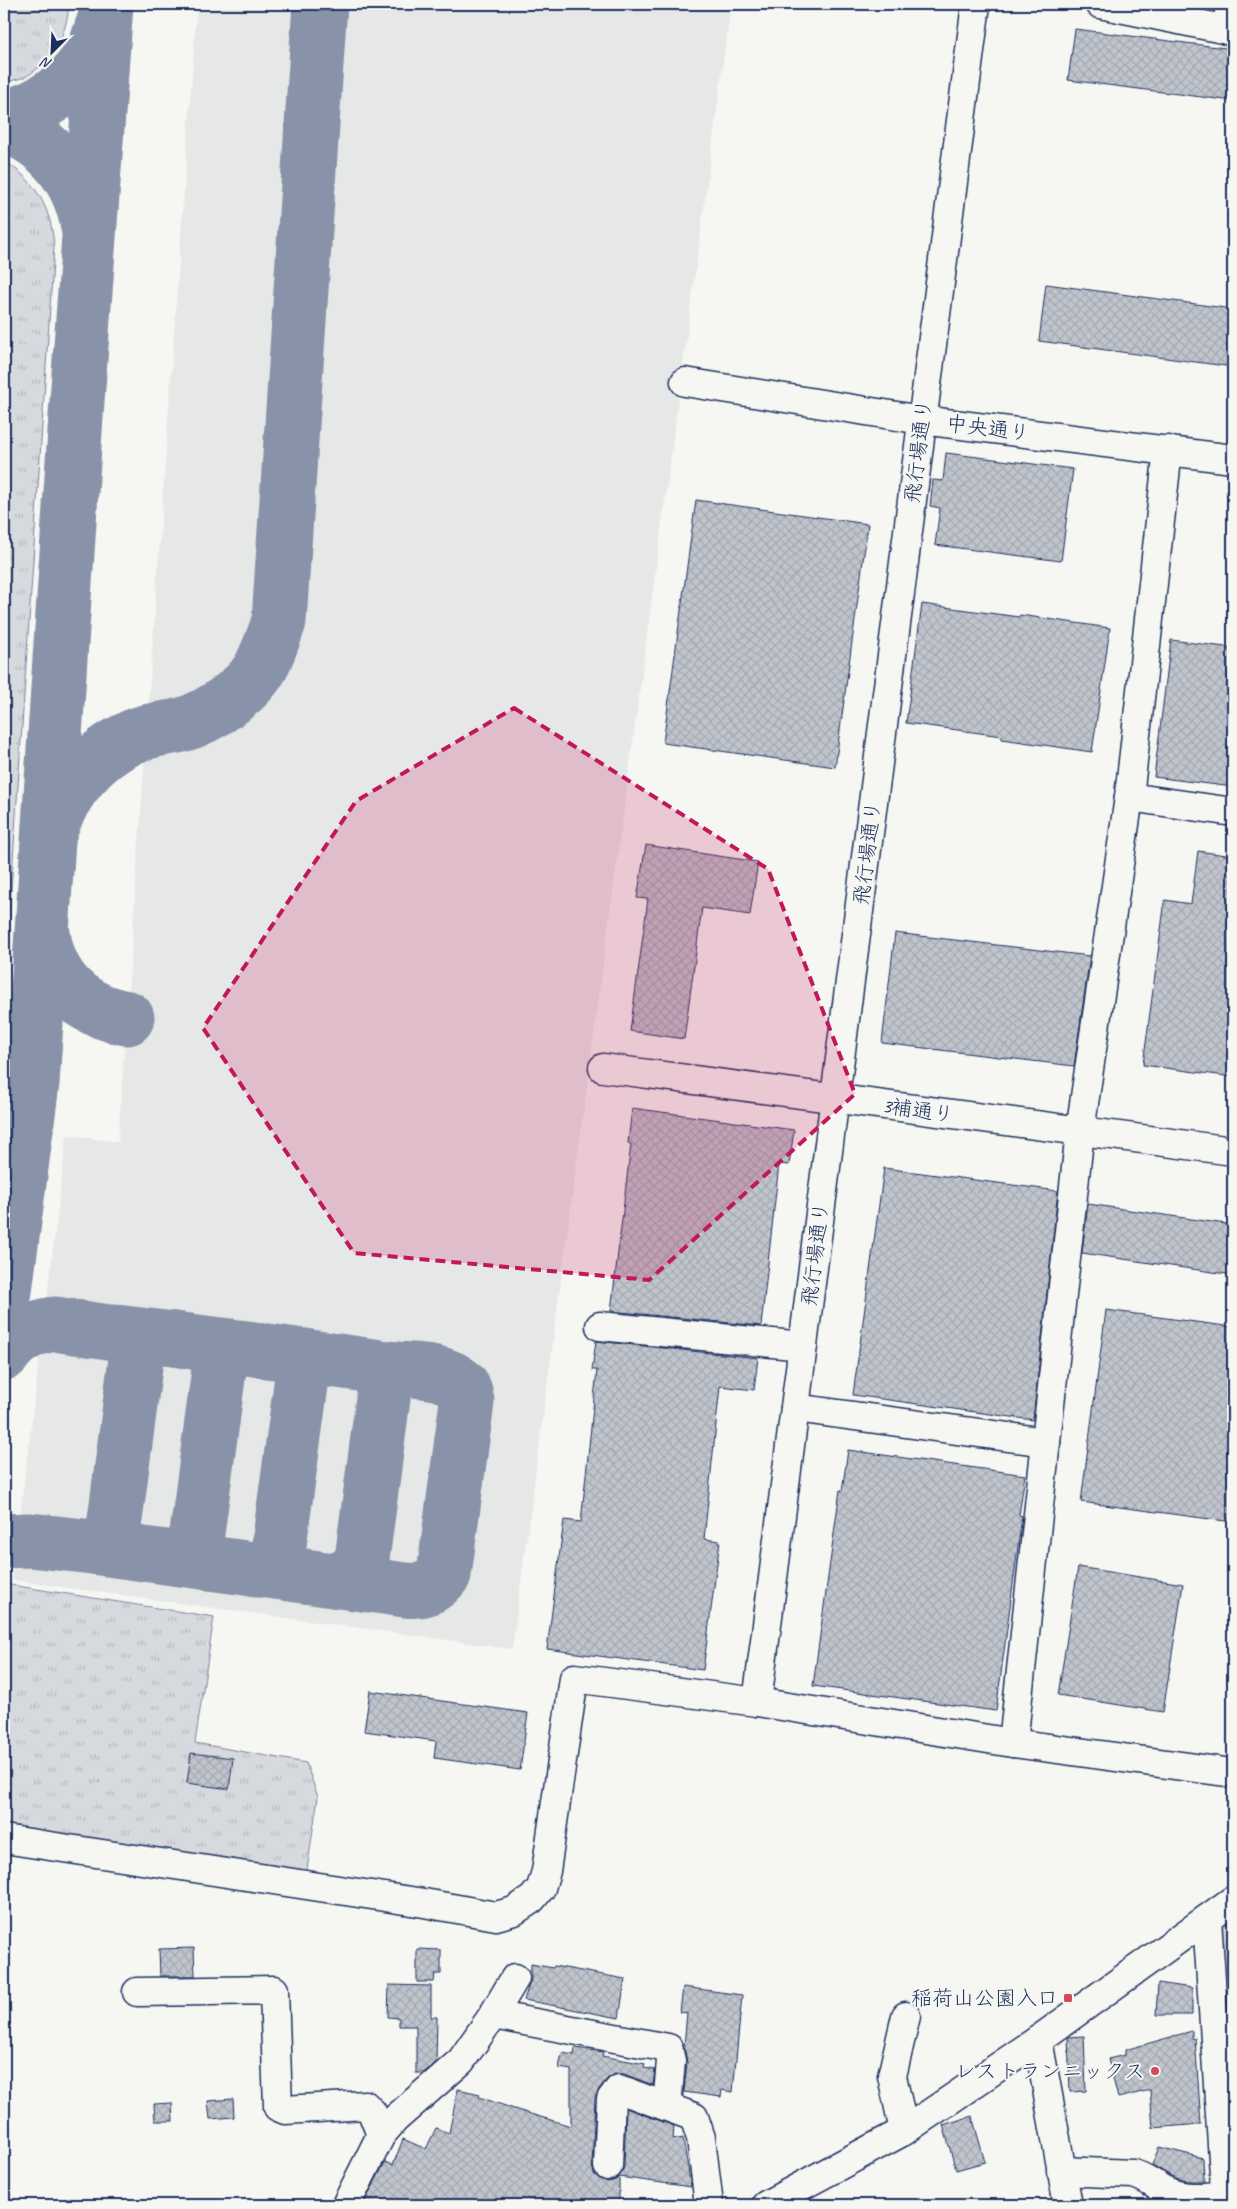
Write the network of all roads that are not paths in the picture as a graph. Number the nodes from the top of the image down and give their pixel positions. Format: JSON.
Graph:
{"nodes":[{"id":1,"x":976,"y":4,"type":"edge"},
{"id":2,"x":1100,"y":4,"type":"edge"},
{"id":3,"x":1230,"y":21,"type":"edge"},
{"id":4,"x":685,"y":382,"type":"dead end"},
{"id":5,"x":922,"y":420,"type":"junction"},
{"id":6,"x":1168,"y":450,"type":"junction"},
{"id":7,"x":1233,"y":459,"type":"edge"},
{"id":8,"x":1129,"y":797,"type":"junction"},
{"id":9,"x":1233,"y":812,"type":"edge"},
{"id":10,"x":603,"y":1068,"type":"dead end"},
{"id":11,"x":835,"y":1099,"type":"junction"},
{"id":12,"x":1080,"y":1131,"type":"junction"},
{"id":13,"x":1233,"y":1152,"type":"edge"},
{"id":14,"x":600,"y":1326,"type":"dead end"},
{"id":15,"x":803,"y":1346,"type":"junction"},
{"id":16,"x":795,"y":1408,"type":"junction"},
{"id":17,"x":1046,"y":1442,"type":"junction"},
{"id":18,"x":757,"y":1702,"type":"junction"},
{"id":19,"x":1013,"y":1743,"type":"junction"},
{"id":20,"x":1233,"y":1773,"type":"edge"},
{"id":21,"x":4,"y":1839,"type":"edge"},
{"id":22,"x":1233,"y":1900,"type":"edge"},
{"id":23,"x":1207,"y":1919,"type":"junction"},
{"id":24,"x":515,"y":1978,"type":"dead end"},
{"id":25,"x":137,"y":1992,"type":"dead end"},
{"id":26,"x":493,"y":2015,"type":"junction"},
{"id":27,"x":906,"y":2016,"type":"dead end"},
{"id":28,"x":1038,"y":2040,"type":"junction"},
{"id":29,"x":667,"y":2106,"type":"junction"},
{"id":30,"x":904,"y":2131,"type":"junction"},
{"id":31,"x":381,"y":2135,"type":"junction"},
{"id":32,"x":608,"y":2166,"type":"dead end"},
{"id":33,"x":1062,"y":2171,"type":"junction"},
{"id":34,"x":1226,"y":2200,"type":"edge"},
{"id":35,"x":770,"y":2204,"type":"edge"},
{"id":36,"x":346,"y":2205,"type":"edge"},
{"id":37,"x":709,"y":2205,"type":"edge"},
{"id":38,"x":1068,"y":2205,"type":"edge"}],
"edges":[{"from":1,"to":5,"type":"street","name":"飛行場通り"},
{"from":2,"to":3,"type":"street"},
{"from":4,"to":5,"type":"street","name":"中央通り"},
{"from":5,"to":6,"type":"street","name":"中央通り"},
{"from":5,"to":11,"type":"street","name":"飛行場通り"},
{"from":6,"to":7,"type":"street","name":"中央通り"},
{"from":6,"to":8,"type":"street"},
{"from":8,"to":9,"type":"street"},
{"from":8,"to":12,"type":"street"},
{"from":10,"to":11,"type":"street","name":"3補通り"},
{"from":11,"to":12,"type":"street","name":"3補通り"},
{"from":11,"to":15,"type":"street","name":"飛行場通り"},
{"from":12,"to":13,"type":"street","name":"3補通り"},
{"from":12,"to":17,"type":"street"},
{"from":14,"to":15,"type":"street"},
{"from":15,"to":16,"type":"street","name":"飛行場通り"},
{"from":16,"to":17,"type":"street"},
{"from":16,"to":18,"type":"street","name":"飛行場通り"},
{"from":17,"to":19,"type":"street"},
{"from":18,"to":19,"type":"street"},
{"from":18,"to":21,"type":"street"},
{"from":19,"to":20,"type":"street"},
{"from":22,"to":23,"type":"street"},
{"from":23,"to":28,"type":"street"},
{"from":23,"to":34,"type":"street"},
{"from":24,"to":26,"type":"street"},
{"from":25,"to":31,"type":"street"},
{"from":26,"to":29,"type":"street"},
{"from":26,"to":31,"type":"street"},
{"from":27,"to":30,"type":"street"},
{"from":28,"to":30,"type":"street"},
{"from":28,"to":33,"type":"street"},
{"from":29,"to":32,"type":"street"},
{"from":29,"to":37,"type":"street"},
{"from":30,"to":35,"type":"street"},
{"from":31,"to":36,"type":"street"},
{"from":33,"to":34,"type":"street"},
{"from":33,"to":38,"type":"street"}]}
